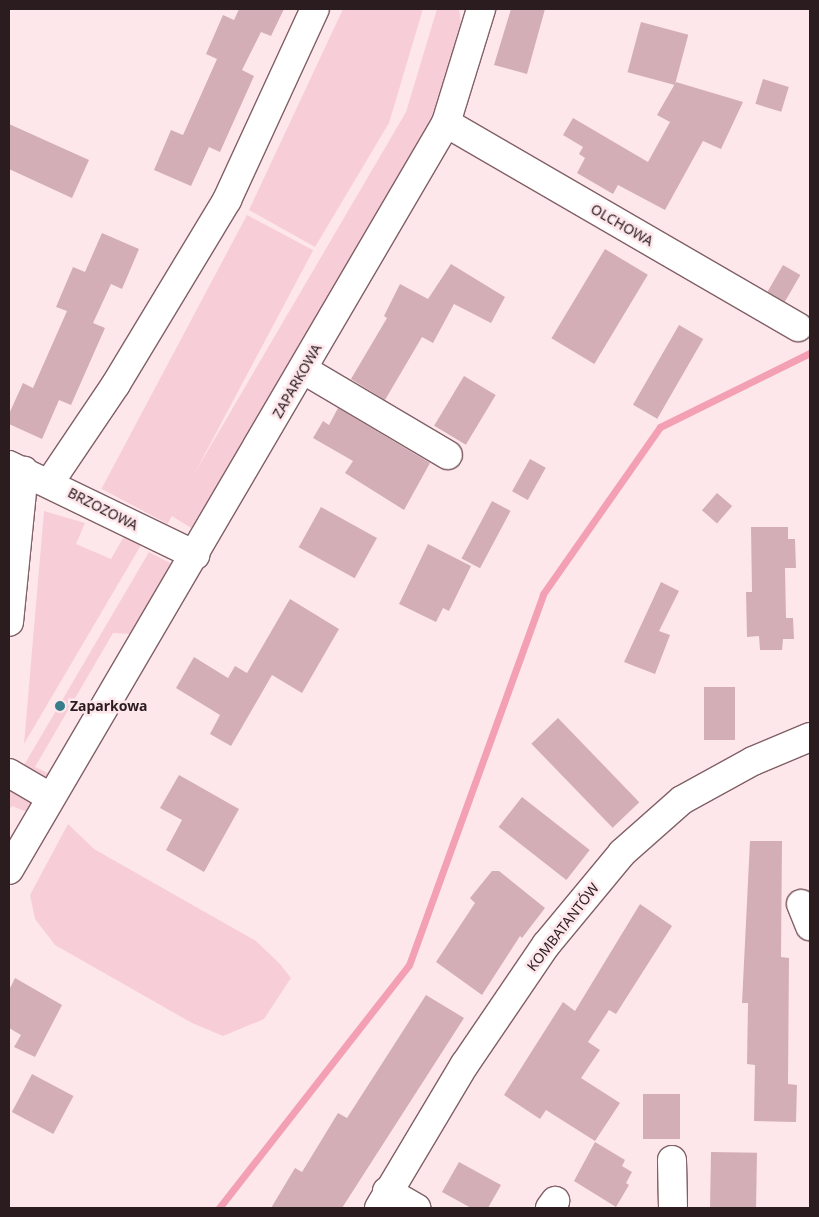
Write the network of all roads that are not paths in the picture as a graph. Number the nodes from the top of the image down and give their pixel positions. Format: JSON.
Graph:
{"nodes":[{"id":1,"x":315,"y":9,"type":"edge"},
{"id":2,"x":481,"y":9,"type":"edge"},
{"id":3,"x":446,"y":123,"type":"junction"},
{"id":4,"x":798,"y":327,"type":"dead end"},
{"id":5,"x":304,"y":370,"type":"junction"},
{"id":6,"x":448,"y":455,"type":"dead end"},
{"id":7,"x":16,"y":468,"type":"edge"},
{"id":8,"x":50,"y":482,"type":"junction"},
{"id":9,"x":195,"y":555,"type":"junction"},
{"id":10,"x":9,"y":622,"type":"edge"},
{"id":11,"x":810,"y":737,"type":"edge"},
{"id":12,"x":9,"y":773,"type":"edge"},
{"id":13,"x":50,"y":796,"type":"junction"},
{"id":14,"x":9,"y":870,"type":"edge"},
{"id":15,"x":672,"y":1160,"type":"dead end"},
{"id":16,"x":383,"y":1200,"type":"edge"},
{"id":17,"x":416,"y":1208,"type":"edge"},
{"id":18,"x":673,"y":1208,"type":"edge"}],
"edges":[{"from":1,"to":8,"type":"street"},
{"from":2,"to":3,"type":"street","name":"ZAPARKOWA"},
{"from":3,"to":4,"type":"street","name":"OLCHOWA"},
{"from":3,"to":5,"type":"street","name":"ZAPARKOWA"},
{"from":5,"to":6,"type":"street"},
{"from":5,"to":9,"type":"street","name":"ZAPARKOWA"},
{"from":7,"to":8,"type":"street","name":"BRZOZOWA"},
{"from":7,"to":10,"type":"street"},
{"from":8,"to":9,"type":"street","name":"BRZOZOWA"},
{"from":9,"to":13,"type":"street","name":"ZAPARKOWA"},
{"from":11,"to":16,"type":"street","name":"KOMBATANTÓW"},
{"from":12,"to":13,"type":"street"},
{"from":13,"to":14,"type":"street","name":"ZAPARKOWA"},
{"from":15,"to":18,"type":"street"},
{"from":16,"to":17,"type":"street","name":"KOMBATANTÓW"}]}
